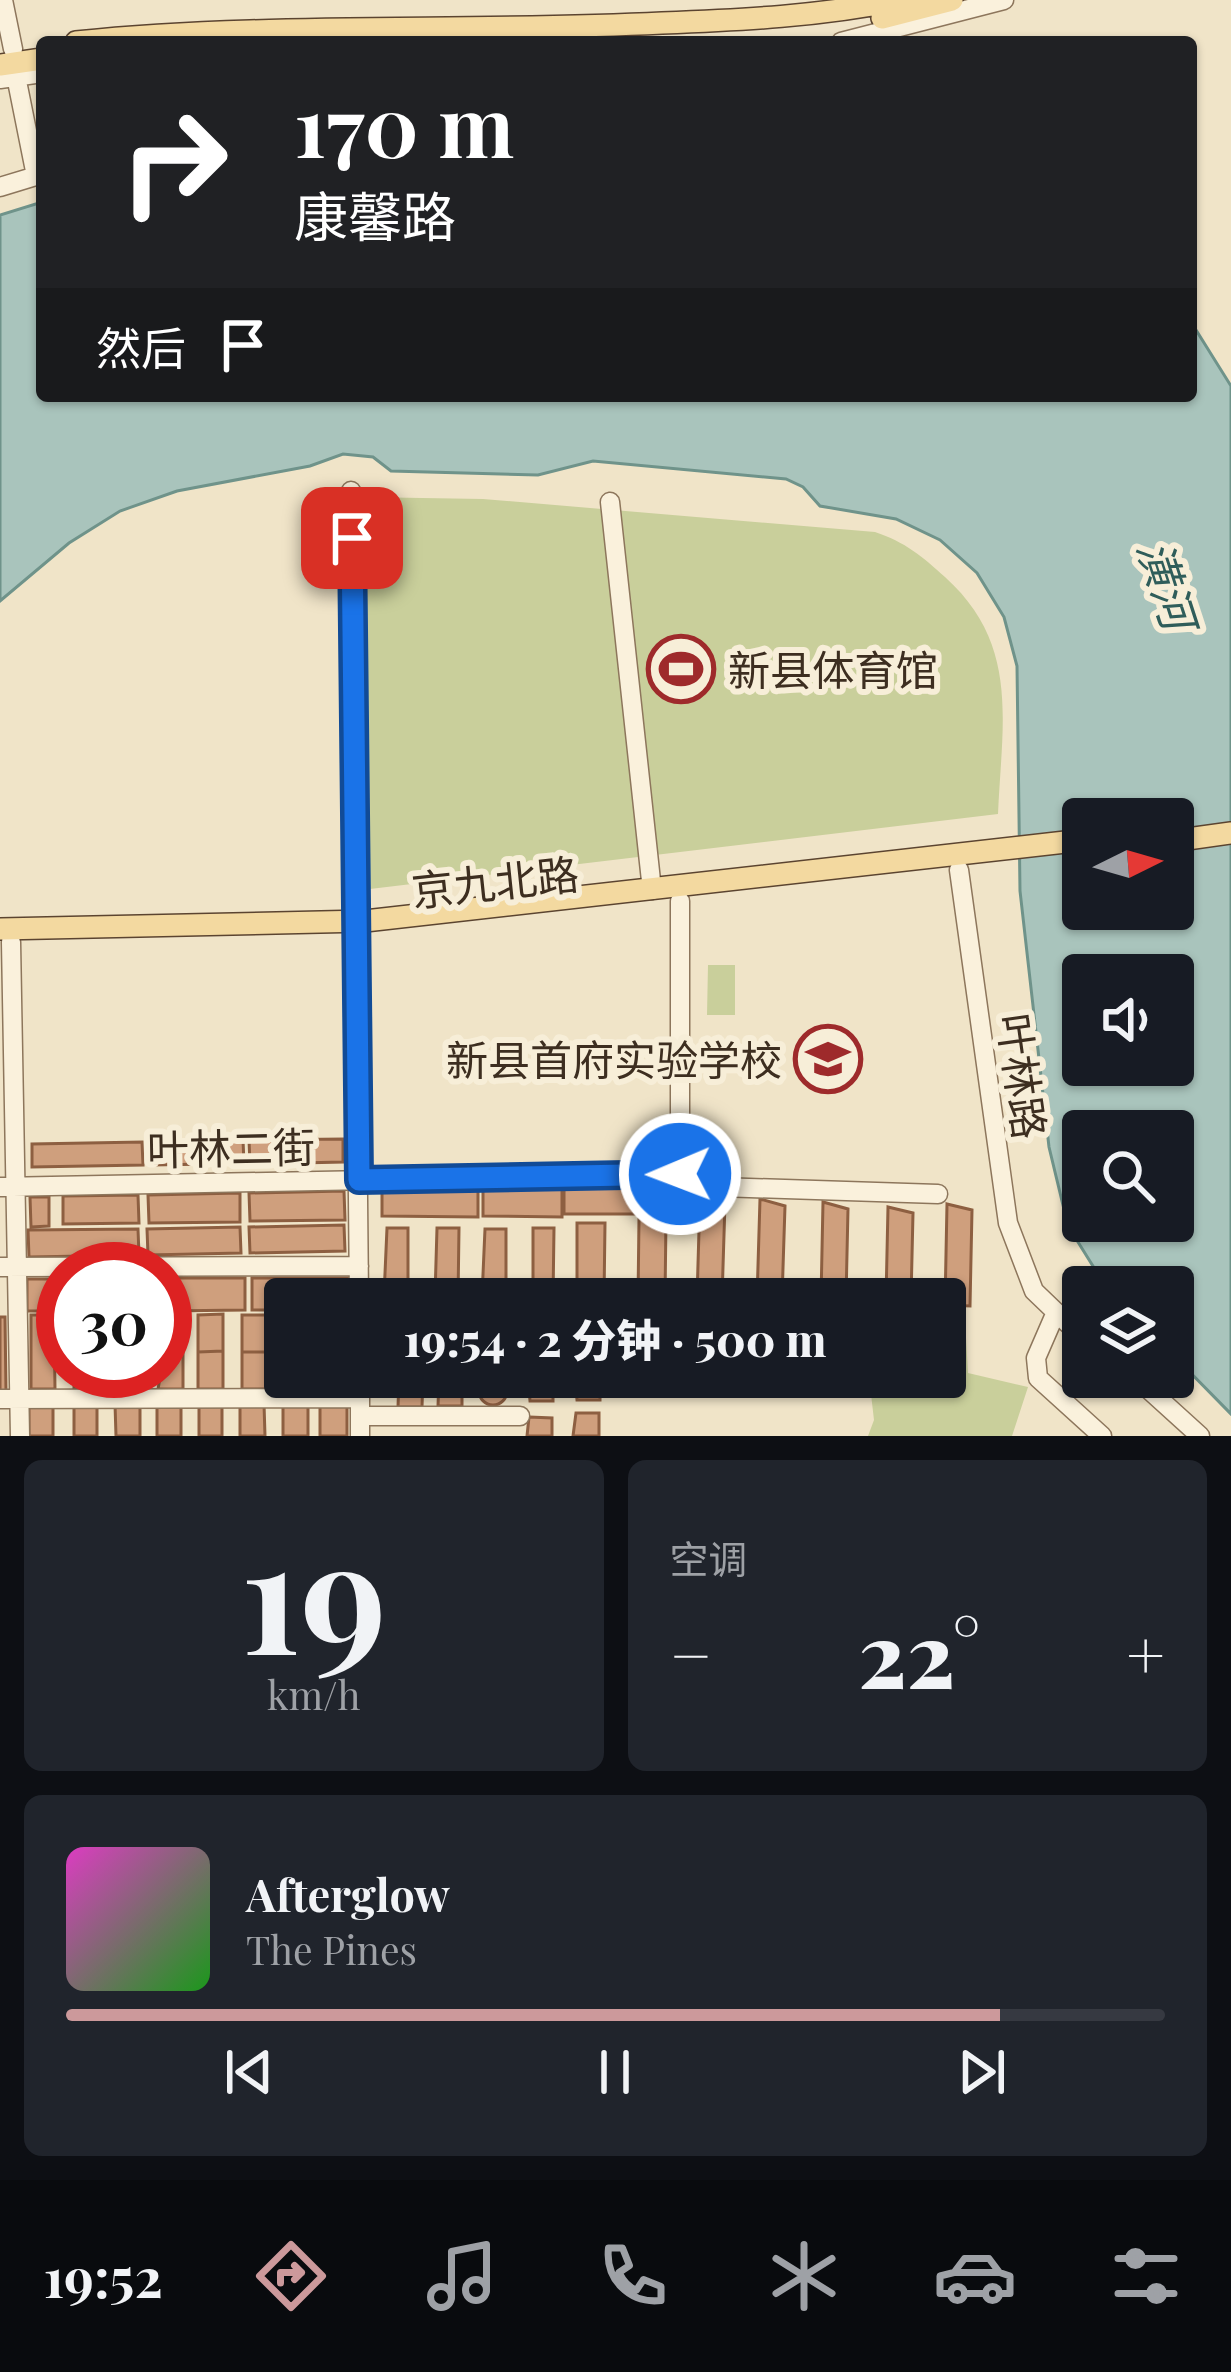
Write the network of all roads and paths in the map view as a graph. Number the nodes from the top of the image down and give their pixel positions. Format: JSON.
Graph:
{"nodes":[{"id":1,"x":3,"y":0,"type":"edge"},
{"id":2,"x":899,"y":0,"type":"edge"},
{"id":3,"x":952,"y":0,"type":"edge"},
{"id":4,"x":1004,"y":0,"type":"edge"},
{"id":5,"x":159,"y":36,"type":"edge"},
{"id":6,"x":689,"y":36,"type":"edge"},
{"id":7,"x":864,"y":36,"type":"edge"},
{"id":8,"x":36,"y":49,"type":"edge"},
{"id":9,"x":36,"y":60,"type":"edge"},
{"id":10,"x":6,"y":64,"type":"edge"},
{"id":11,"x":36,"y":72,"type":"edge"},
{"id":12,"x":0,"y":187,"type":"edge"},
{"id":13,"x":351,"y":491,"type":"dead end"},
{"id":14,"x":610,"y":502,"type":"dead end"},
{"id":15,"x":1231,"y":819,"type":"edge"},
{"id":16,"x":1194,"y":824,"type":"edge"},
{"id":17,"x":1231,"y":833,"type":"edge"},
{"id":18,"x":1194,"y":838,"type":"edge"},
{"id":19,"x":1062,"y":845,"type":"edge"},
{"id":20,"x":1062,"y":855,"type":"edge"},
{"id":21,"x":996,"y":859,"type":"junction"},
{"id":22,"x":959,"y":870,"type":"junction"},
{"id":23,"x":652,"y":890,"type":"junction"},
{"id":24,"x":680,"y":901,"type":"junction"},
{"id":25,"x":357,"y":928,"type":"junction"},
{"id":26,"x":4,"y":938,"type":"edge"},
{"id":27,"x":680,"y":1174,"type":"junction"},
{"id":28,"x":359,"y":1180,"type":"junction"},
{"id":29,"x":8,"y":1187,"type":"edge"},
{"id":30,"x":938,"y":1194,"type":"dead end"},
{"id":31,"x":359,"y":1266,"type":"junction"},
{"id":32,"x":9,"y":1268,"type":"edge"},
{"id":33,"x":359,"y":1278,"type":"edge"},
{"id":34,"x":1056,"y":1312,"type":"junction"},
{"id":35,"x":1062,"y":1318,"type":"edge"},
{"id":36,"x":1158,"y":1398,"type":"edge"},
{"id":37,"x":10,"y":1399,"type":"edge"},
{"id":38,"x":360,"y":1407,"type":"edge"},
{"id":39,"x":520,"y":1416,"type":"dead end"},
{"id":40,"x":20,"y":1436,"type":"edge"},
{"id":41,"x":1102,"y":1436,"type":"edge"},
{"id":42,"x":1200,"y":1436,"type":"edge"}],
"edges":[{"from":1,"to":10,"type":"street"},
{"from":2,"to":5,"type":"main road"},
{"from":3,"to":6,"type":"main road"},
{"from":4,"to":7,"type":"street"},
{"from":8,"to":10,"type":"main road"},
{"from":9,"to":10,"type":"main road"},
{"from":10,"to":11,"type":"street"},
{"from":10,"to":12,"type":"street"},
{"from":13,"to":25,"type":"street"},
{"from":14,"to":23,"type":"street"},
{"from":15,"to":16,"type":"main road"},
{"from":17,"to":18,"type":"main road"},
{"from":19,"to":21,"type":"main road"},
{"from":20,"to":21,"type":"main road"},
{"from":21,"to":22,"type":"main road","name":"京九北路"},
{"from":21,"to":23,"type":"main road","name":"京九北路"},
{"from":22,"to":24,"type":"main road","name":"京九北路"},
{"from":22,"to":34,"type":"street","name":"叶林路"},
{"from":23,"to":25,"type":"main road","name":"京九北路"},
{"from":24,"to":25,"type":"main road","name":"京九北路"},
{"from":24,"to":27,"type":"street"},
{"from":25,"to":26,"type":"main road","name":"京九北路"},
{"from":25,"to":28,"type":"street"},
{"from":26,"to":29,"type":"street"},
{"from":27,"to":28,"type":"street","name":"叶林二街"},
{"from":27,"to":30,"type":"street","name":"叶林二街"},
{"from":28,"to":29,"type":"street","name":"叶林二街"},
{"from":28,"to":31,"type":"street"},
{"from":29,"to":32,"type":"street"},
{"from":31,"to":32,"type":"street"},
{"from":31,"to":33,"type":"street"},
{"from":32,"to":37,"type":"street"},
{"from":34,"to":35,"type":"street","name":"叶林路"},
{"from":34,"to":41,"type":"street"},
{"from":36,"to":42,"type":"street"},
{"from":37,"to":38,"type":"street"},
{"from":37,"to":40,"type":"street"},
{"from":38,"to":39,"type":"street"}]}
